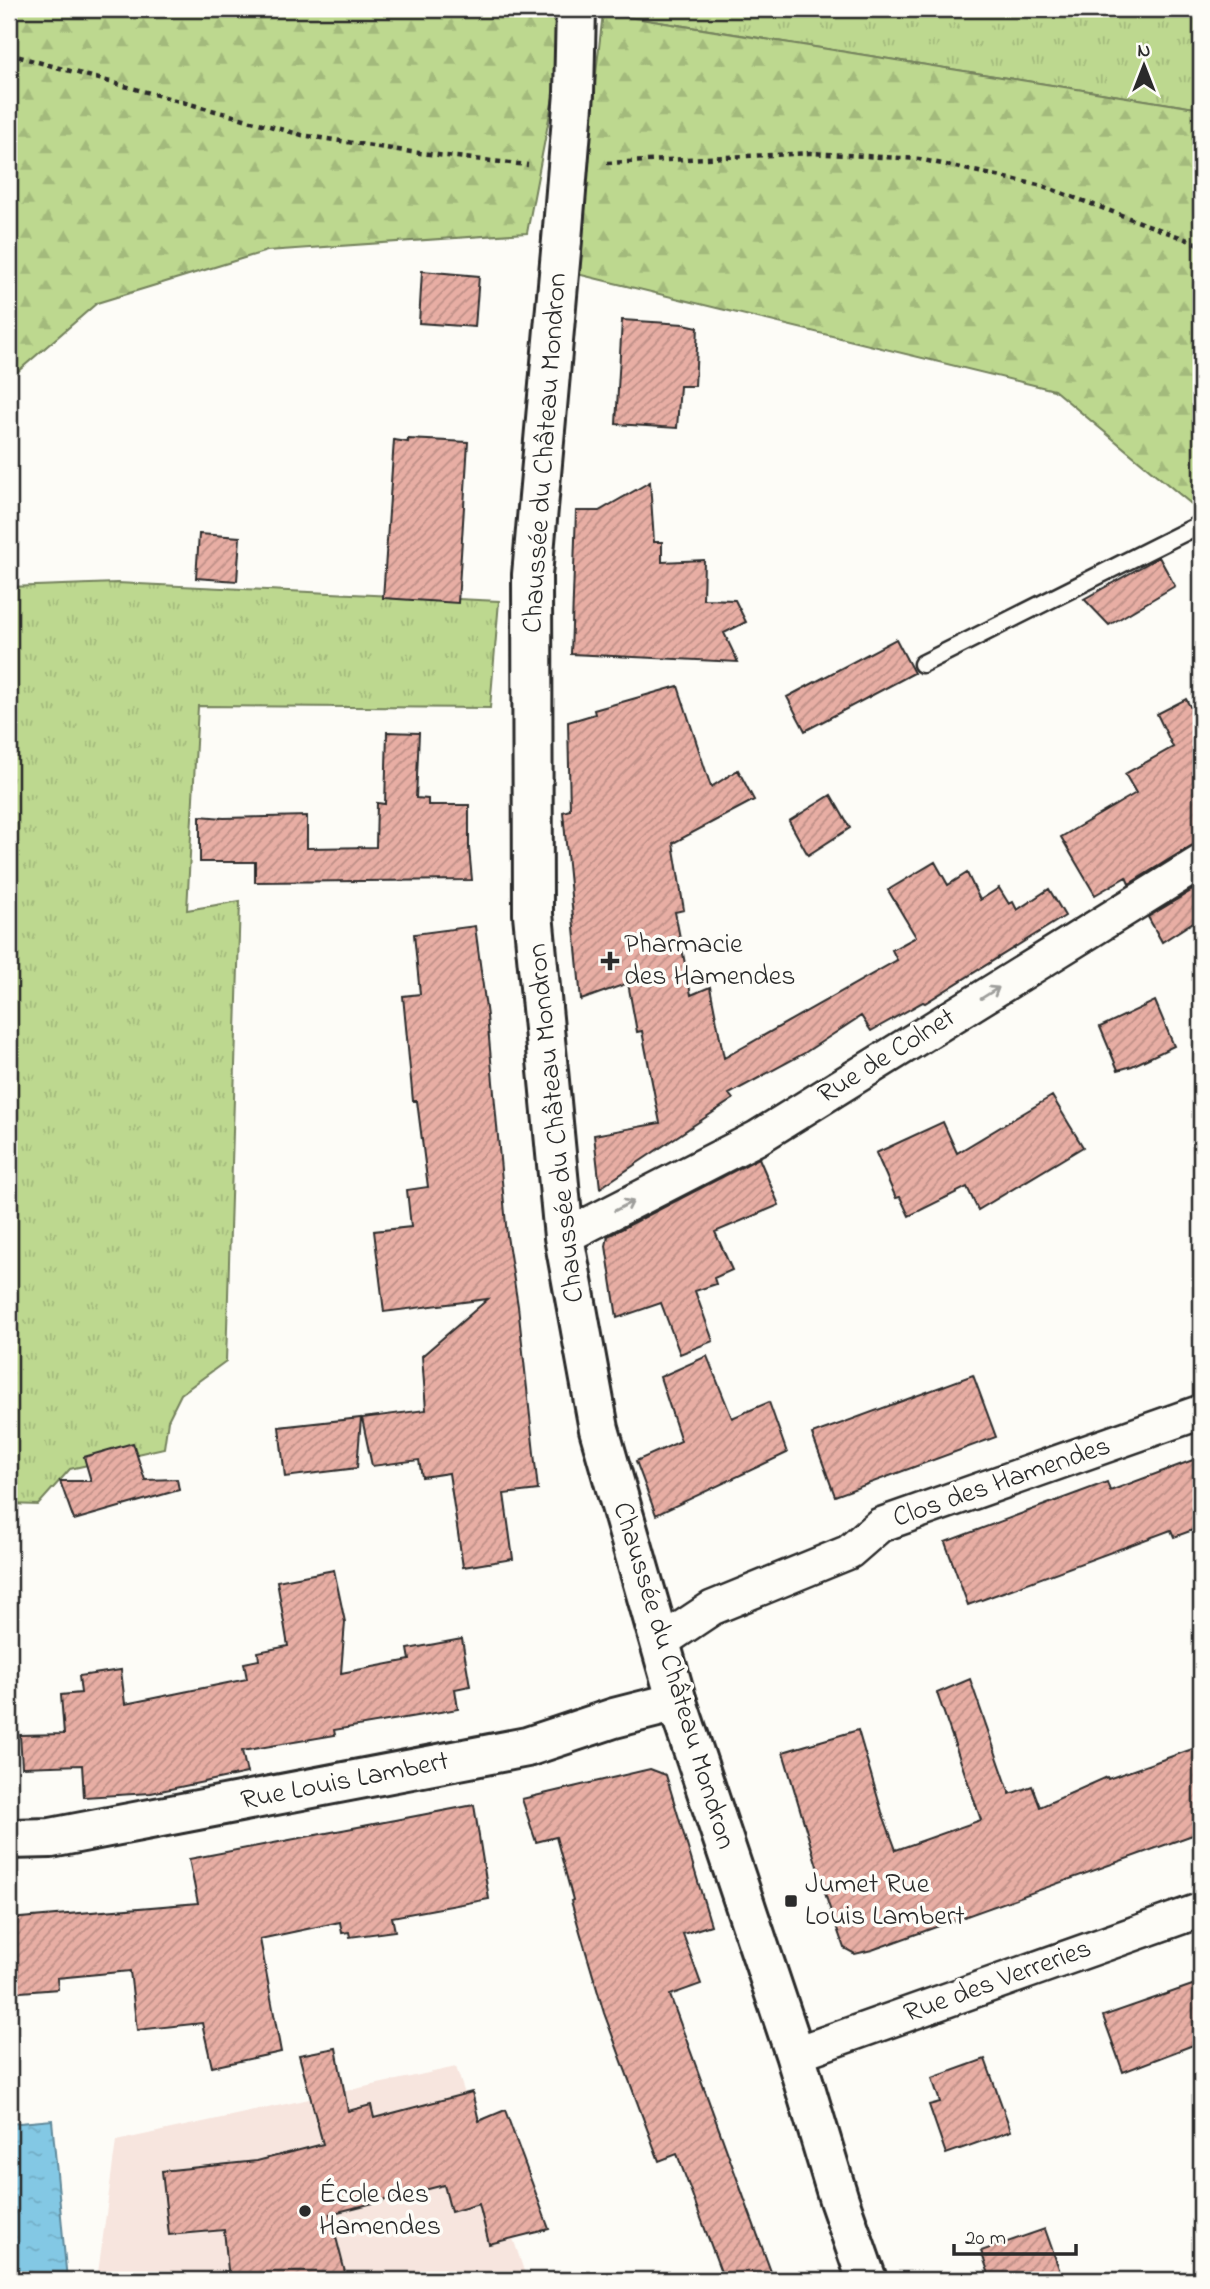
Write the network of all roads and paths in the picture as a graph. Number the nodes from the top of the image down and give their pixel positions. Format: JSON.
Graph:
{"nodes":[{"id":1,"x":576,"y":9,"type":"edge"},
{"id":2,"x":1201,"y":524,"type":"edge"},
{"id":3,"x":922,"y":664,"type":"dead end"},
{"id":4,"x":1201,"y":862,"type":"edge"},
{"id":5,"x":564,"y":1237,"type":"junction"},
{"id":6,"x":1201,"y":1412,"type":"edge"},
{"id":7,"x":660,"y":1642,"type":"junction"},
{"id":8,"x":677,"y":1702,"type":"junction"},
{"id":9,"x":9,"y":1839,"type":"edge"},
{"id":10,"x":1201,"y":1910,"type":"edge"},
{"id":11,"x":795,"y":2054,"type":"junction"},
{"id":12,"x":867,"y":2280,"type":"edge"}],
"edges":[{"from":1,"to":5,"type":"main road","name":"Chaussée du Château Mondron","bridge":true},
{"from":2,"to":3,"type":"lane"},
{"from":5,"to":4,"type":"street","name":"Rue de Colnet","one_way":true},
{"from":5,"to":7,"type":"main road","name":"Chaussée du Château Mondron"},
{"from":6,"to":7,"type":"street","name":"Clos des Hamendes"},
{"from":7,"to":8,"type":"main road","name":"Chaussée du Château Mondron"},
{"from":8,"to":9,"type":"main road","name":"Rue Louis Lambert"},
{"from":8,"to":11,"type":"main road","name":"Chaussée du Château Mondron"},
{"from":10,"to":11,"type":"street","name":"Rue des Verreries"},
{"from":11,"to":12,"type":"main road","name":"Chaussée du Château Mondron"}]}
